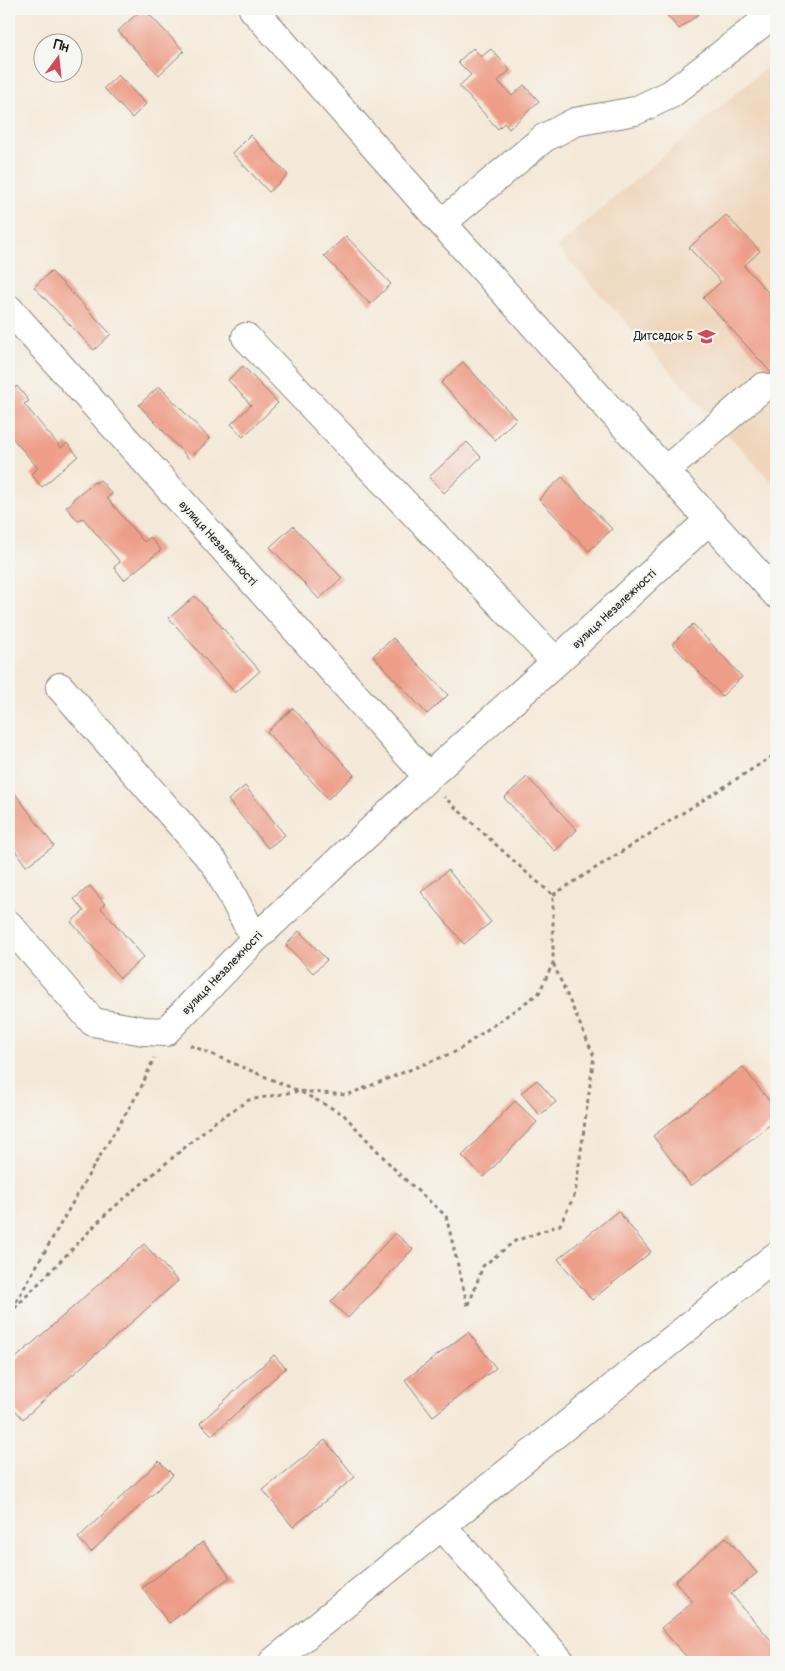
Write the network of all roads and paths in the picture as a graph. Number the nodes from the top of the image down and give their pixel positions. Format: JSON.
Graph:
{"nodes":[{"id":1,"x":253,"y":9,"type":"edge"},
{"id":2,"x":776,"y":12,"type":"edge"},
{"id":3,"x":442,"y":223,"type":"junction"},
{"id":4,"x":9,"y":309,"type":"edge"},
{"id":5,"x":246,"y":337,"type":"dead end"},
{"id":6,"x":763,"y":387,"type":"dead end"},
{"id":7,"x":666,"y":471,"type":"junction"},
{"id":8,"x":710,"y":520,"type":"junction"},
{"id":9,"x":776,"y":594,"type":"edge"},
{"id":10,"x":556,"y":662,"type":"junction"},
{"id":11,"x":60,"y":687,"type":"dead end"},
{"id":12,"x":776,"y":754,"type":"edge"},
{"id":13,"x":428,"y":777,"type":"junction"},
{"id":14,"x":553,"y":895,"type":"junction"},
{"id":15,"x":9,"y":925,"type":"edge"},
{"id":16,"x":255,"y":939,"type":"junction"},
{"id":17,"x":553,"y":963,"type":"junction"},
{"id":18,"x":165,"y":1032,"type":"junction"},
{"id":19,"x":299,"y":1091,"type":"junction"},
{"id":20,"x":776,"y":1256,"type":"edge"},
{"id":21,"x":9,"y":1314,"type":"edge"},
{"id":22,"x":442,"y":1526,"type":"junction"},
{"id":23,"x":273,"y":1662,"type":"edge"},
{"id":24,"x":561,"y":1662,"type":"edge"}],
"edges":[{"from":1,"to":3,"type":"street"},
{"from":2,"to":3,"type":"street"},
{"from":3,"to":7,"type":"street"},
{"from":4,"to":13,"type":"street","name":"вулиця Незалежності"},
{"from":5,"to":10,"type":"street"},
{"from":6,"to":7,"type":"street"},
{"from":7,"to":8,"type":"street"},
{"from":8,"to":9,"type":"street"},
{"from":8,"to":10,"type":"street","name":"вулиця Незалежності"},
{"from":10,"to":13,"type":"street","name":"вулиця Незалежності"},
{"from":11,"to":16,"type":"street"},
{"from":12,"to":14,"type":"path"},
{"from":13,"to":14,"type":"path"},
{"from":13,"to":16,"type":"street","name":"вулиця Незалежності"},
{"from":14,"to":17,"type":"path"},
{"from":15,"to":18,"type":"street"},
{"from":16,"to":18,"type":"street","name":"вулиця Незалежності"},
{"from":17,"to":19,"type":"path"},
{"from":17,"to":19,"type":"path"},
{"from":18,"to":19,"type":"path"},
{"from":18,"to":21,"type":"path"},
{"from":19,"to":21,"type":"path"},
{"from":20,"to":22,"type":"street"},
{"from":22,"to":23,"type":"street"},
{"from":22,"to":24,"type":"street"}]}
